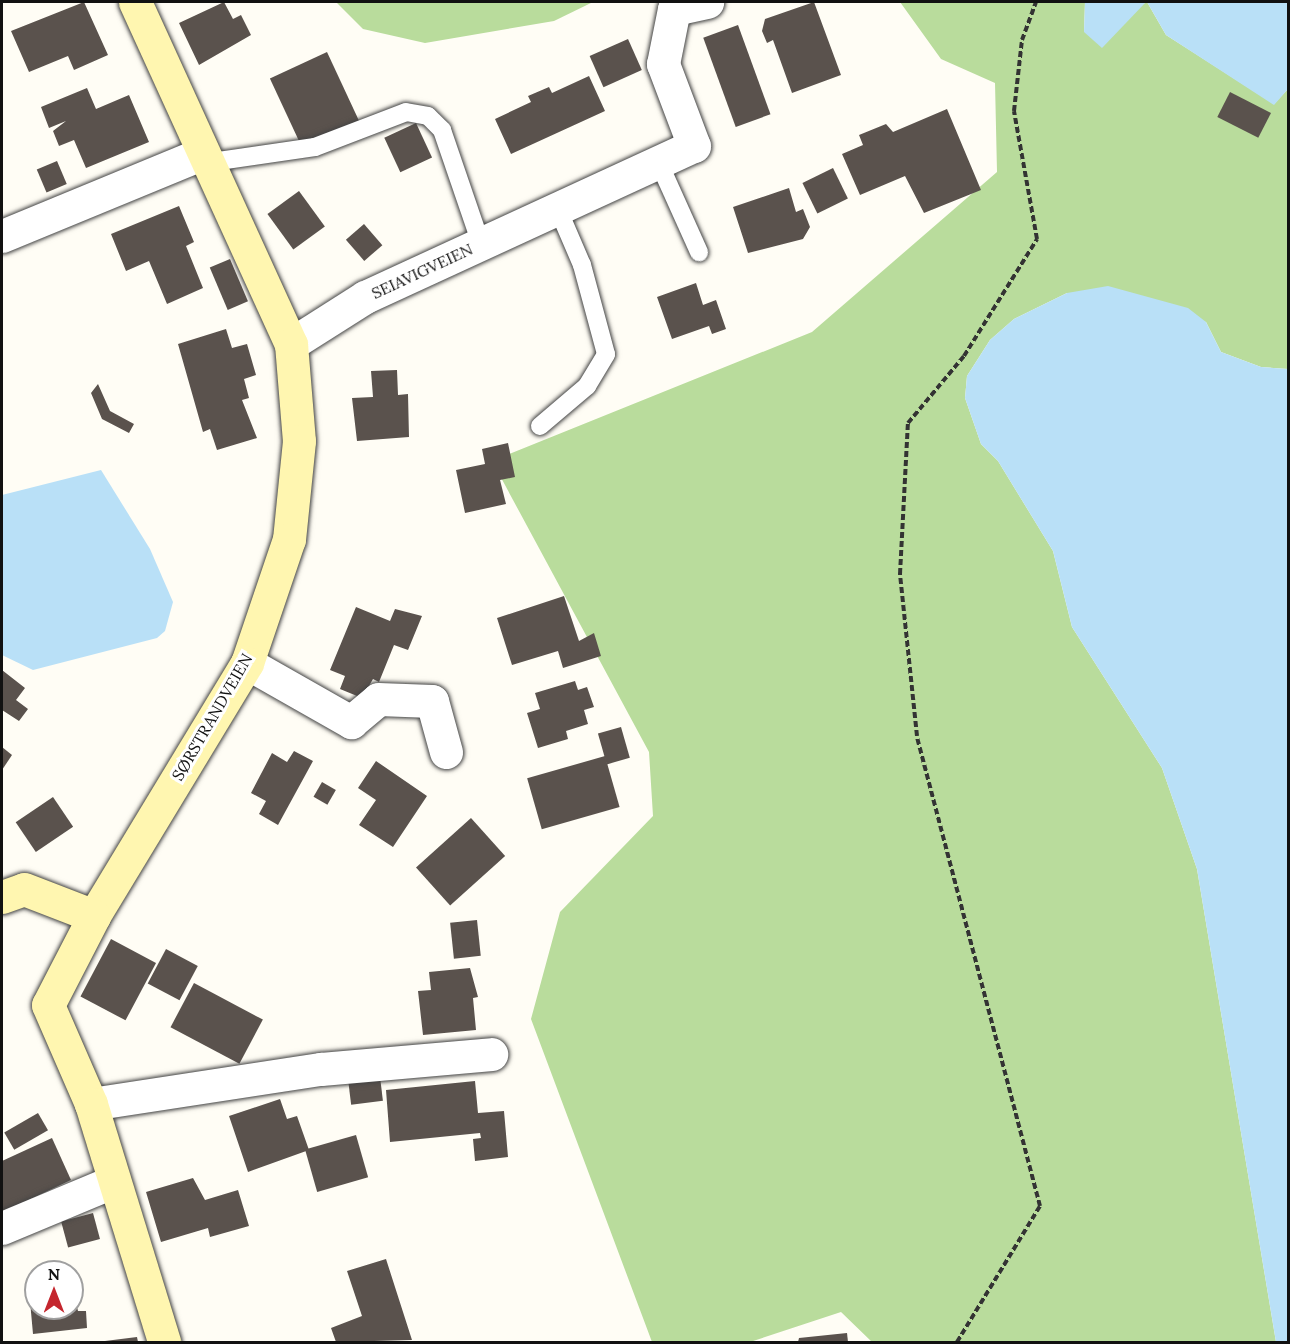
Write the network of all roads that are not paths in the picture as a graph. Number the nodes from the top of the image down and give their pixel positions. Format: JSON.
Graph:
{"nodes":[{"id":1,"x":135,"y":2,"type":"edge"},
{"id":2,"x":706,"y":2,"type":"edge"},
{"id":3,"x":674,"y":5,"type":"edge"},
{"id":4,"x":203,"y":158,"type":"junction"},
{"id":5,"x":659,"y":163,"type":"junction"},
{"id":6,"x":558,"y":209,"type":"junction"},
{"id":7,"x":2,"y":236,"type":"edge"},
{"id":8,"x":481,"y":244,"type":"junction"},
{"id":9,"x":699,"y":252,"type":"dead end"},
{"id":10,"x":291,"y":344,"type":"junction"},
{"id":11,"x":540,"y":426,"type":"dead end"},
{"id":12,"x":247,"y":663,"type":"junction"},
{"id":13,"x":446,"y":752,"type":"dead end"},
{"id":14,"x":2,"y":897,"type":"edge"},
{"id":15,"x":94,"y":916,"type":"junction"},
{"id":16,"x":491,"y":1054,"type":"dead end"},
{"id":17,"x":91,"y":1104,"type":"junction"},
{"id":18,"x":112,"y":1182,"type":"junction"},
{"id":19,"x":2,"y":1228,"type":"edge"},
{"id":20,"x":164,"y":1342,"type":"edge"}],
"edges":[{"from":1,"to":4,"type":"street","name":"SØRSTRANDVEIEN"},
{"from":2,"to":3,"type":"street","name":"SEIAVIGVEIEN"},
{"from":3,"to":5,"type":"street","name":"SEIAVIGVEIEN"},
{"from":4,"to":7,"type":"street"},
{"from":4,"to":8,"type":"lane"},
{"from":4,"to":10,"type":"street","name":"SØRSTRANDVEIEN"},
{"from":5,"to":6,"type":"street","name":"SEIAVIGVEIEN"},
{"from":5,"to":9,"type":"lane"},
{"from":6,"to":8,"type":"street","name":"SEIAVIGVEIEN"},
{"from":6,"to":11,"type":"lane"},
{"from":8,"to":10,"type":"street","name":"SEIAVIGVEIEN"},
{"from":10,"to":12,"type":"street","name":"SØRSTRANDVEIEN"},
{"from":12,"to":13,"type":"street"},
{"from":12,"to":15,"type":"street","name":"SØRSTRANDVEIEN"},
{"from":14,"to":15,"type":"street"},
{"from":15,"to":17,"type":"street","name":"SØRSTRANDVEIEN"},
{"from":16,"to":17,"type":"street"},
{"from":17,"to":18,"type":"street","name":"SØRSTRANDVEIEN"},
{"from":18,"to":19,"type":"street"},
{"from":18,"to":20,"type":"street","name":"SØRSTRANDVEIEN"}]}
